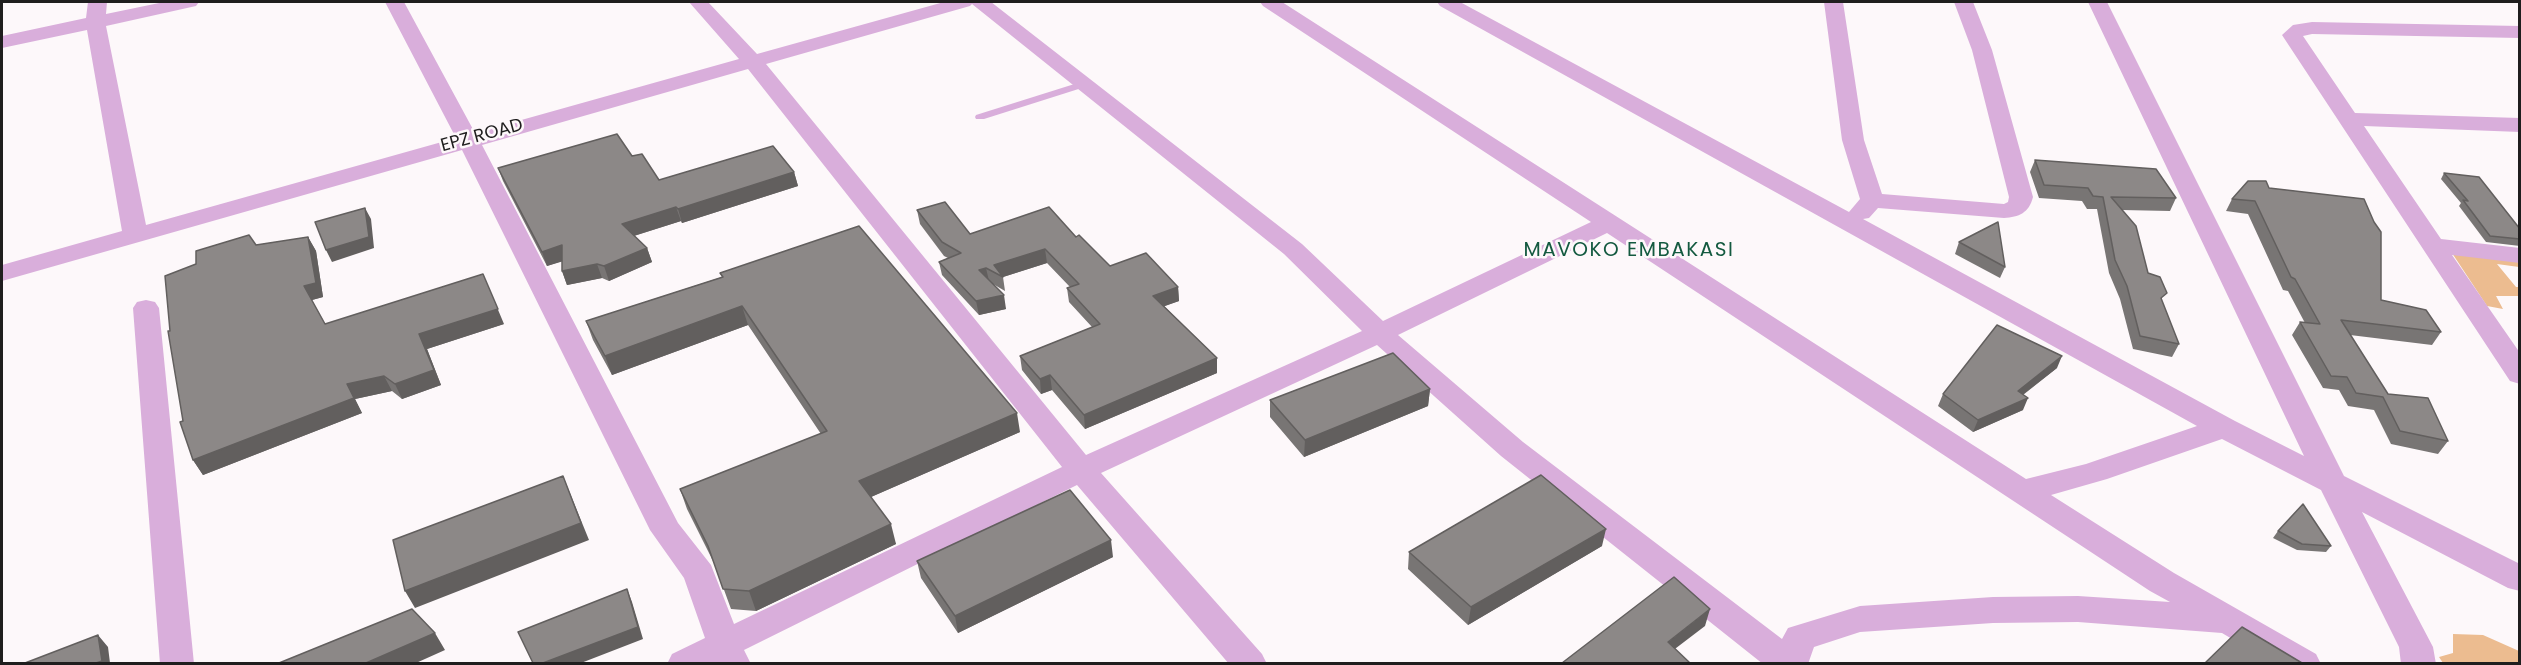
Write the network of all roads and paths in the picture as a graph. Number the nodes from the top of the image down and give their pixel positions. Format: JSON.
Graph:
{"nodes":[{"id":1,"x":189,"y":2,"type":"edge"},
{"id":2,"x":394,"y":2,"type":"edge"},
{"id":3,"x":698,"y":2,"type":"edge"},
{"id":4,"x":963,"y":2,"type":"edge"},
{"id":5,"x":980,"y":2,"type":"edge"},
{"id":6,"x":1270,"y":2,"type":"edge"},
{"id":7,"x":1447,"y":2,"type":"edge"},
{"id":8,"x":1833,"y":2,"type":"edge"},
{"id":9,"x":1964,"y":2,"type":"edge"},
{"id":10,"x":2098,"y":2,"type":"edge"},
{"id":11,"x":96,"y":12,"type":"edge"},
{"id":12,"x":2514,"y":36,"type":"edge"},
{"id":13,"x":2,"y":42,"type":"edge"},
{"id":14,"x":753,"y":62,"type":"junction"},
{"id":15,"x":1084,"y":84,"type":"junction"},
{"id":16,"x":980,"y":117,"type":"dead end"},
{"id":17,"x":2349,"y":119,"type":"junction"},
{"id":18,"x":2520,"y":125,"type":"edge"},
{"id":19,"x":468,"y":140,"type":"junction"},
{"id":20,"x":1872,"y":200,"type":"junction"},
{"id":21,"x":1610,"y":222,"type":"junction"},
{"id":22,"x":1850,"y":222,"type":"junction"},
{"id":23,"x":135,"y":233,"type":"junction"},
{"id":24,"x":2433,"y":245,"type":"junction"},
{"id":25,"x":2520,"y":256,"type":"edge"},
{"id":26,"x":2,"y":273,"type":"edge"},
{"id":27,"x":146,"y":308,"type":"dead end"},
{"id":28,"x":1380,"y":333,"type":"junction"},
{"id":29,"x":2520,"y":375,"type":"edge"},
{"id":30,"x":2225,"y":428,"type":"junction"},
{"id":31,"x":1081,"y":470,"type":"junction"},
{"id":32,"x":2334,"y":485,"type":"junction"},
{"id":33,"x":2022,"y":490,"type":"junction"},
{"id":34,"x":2520,"y":579,"type":"edge"},
{"id":35,"x":2228,"y":620,"type":"junction"},
{"id":36,"x":729,"y":654,"type":"edge"},
{"id":37,"x":177,"y":663,"type":"edge"},
{"id":38,"x":684,"y":663,"type":"edge"},
{"id":39,"x":1250,"y":663,"type":"edge"},
{"id":40,"x":1790,"y":663,"type":"edge"},
{"id":41,"x":2304,"y":663,"type":"edge"},
{"id":42,"x":2419,"y":663,"type":"edge"}],
"edges":[{"from":1,"to":11,"type":"street"},
{"from":2,"to":19,"type":"street"},
{"from":3,"to":14,"type":"street"},
{"from":4,"to":14,"type":"street","name":"EPZ ROAD"},
{"from":5,"to":15,"type":"street"},
{"from":6,"to":21,"type":"street"},
{"from":7,"to":22,"type":"street"},
{"from":8,"to":20,"type":"street"},
{"from":9,"to":20,"type":"street"},
{"from":10,"to":32,"type":"street"},
{"from":11,"to":13,"type":"street"},
{"from":11,"to":23,"type":"street"},
{"from":12,"to":17,"type":"street"},
{"from":14,"to":19,"type":"street","name":"EPZ ROAD"},
{"from":14,"to":31,"type":"street"},
{"from":15,"to":16,"type":"lane"},
{"from":15,"to":28,"type":"street"},
{"from":17,"to":18,"type":"street"},
{"from":17,"to":24,"type":"street"},
{"from":19,"to":23,"type":"street","name":"EPZ ROAD"},
{"from":19,"to":36,"type":"street"},
{"from":20,"to":22,"type":"street"},
{"from":21,"to":28,"type":"street"},
{"from":21,"to":33,"type":"street"},
{"from":22,"to":30,"type":"street"},
{"from":23,"to":26,"type":"street","name":"EPZ ROAD"},
{"from":24,"to":25,"type":"street"},
{"from":24,"to":29,"type":"street"},
{"from":27,"to":37,"type":"street"},
{"from":28,"to":31,"type":"street"},
{"from":28,"to":40,"type":"street"},
{"from":30,"to":32,"type":"street"},
{"from":30,"to":33,"type":"street"},
{"from":31,"to":36,"type":"street"},
{"from":31,"to":39,"type":"street"},
{"from":32,"to":34,"type":"street"},
{"from":32,"to":42,"type":"street"},
{"from":33,"to":35,"type":"street"},
{"from":35,"to":40,"type":"street"},
{"from":35,"to":41,"type":"street"},
{"from":36,"to":38,"type":"street"}]}
